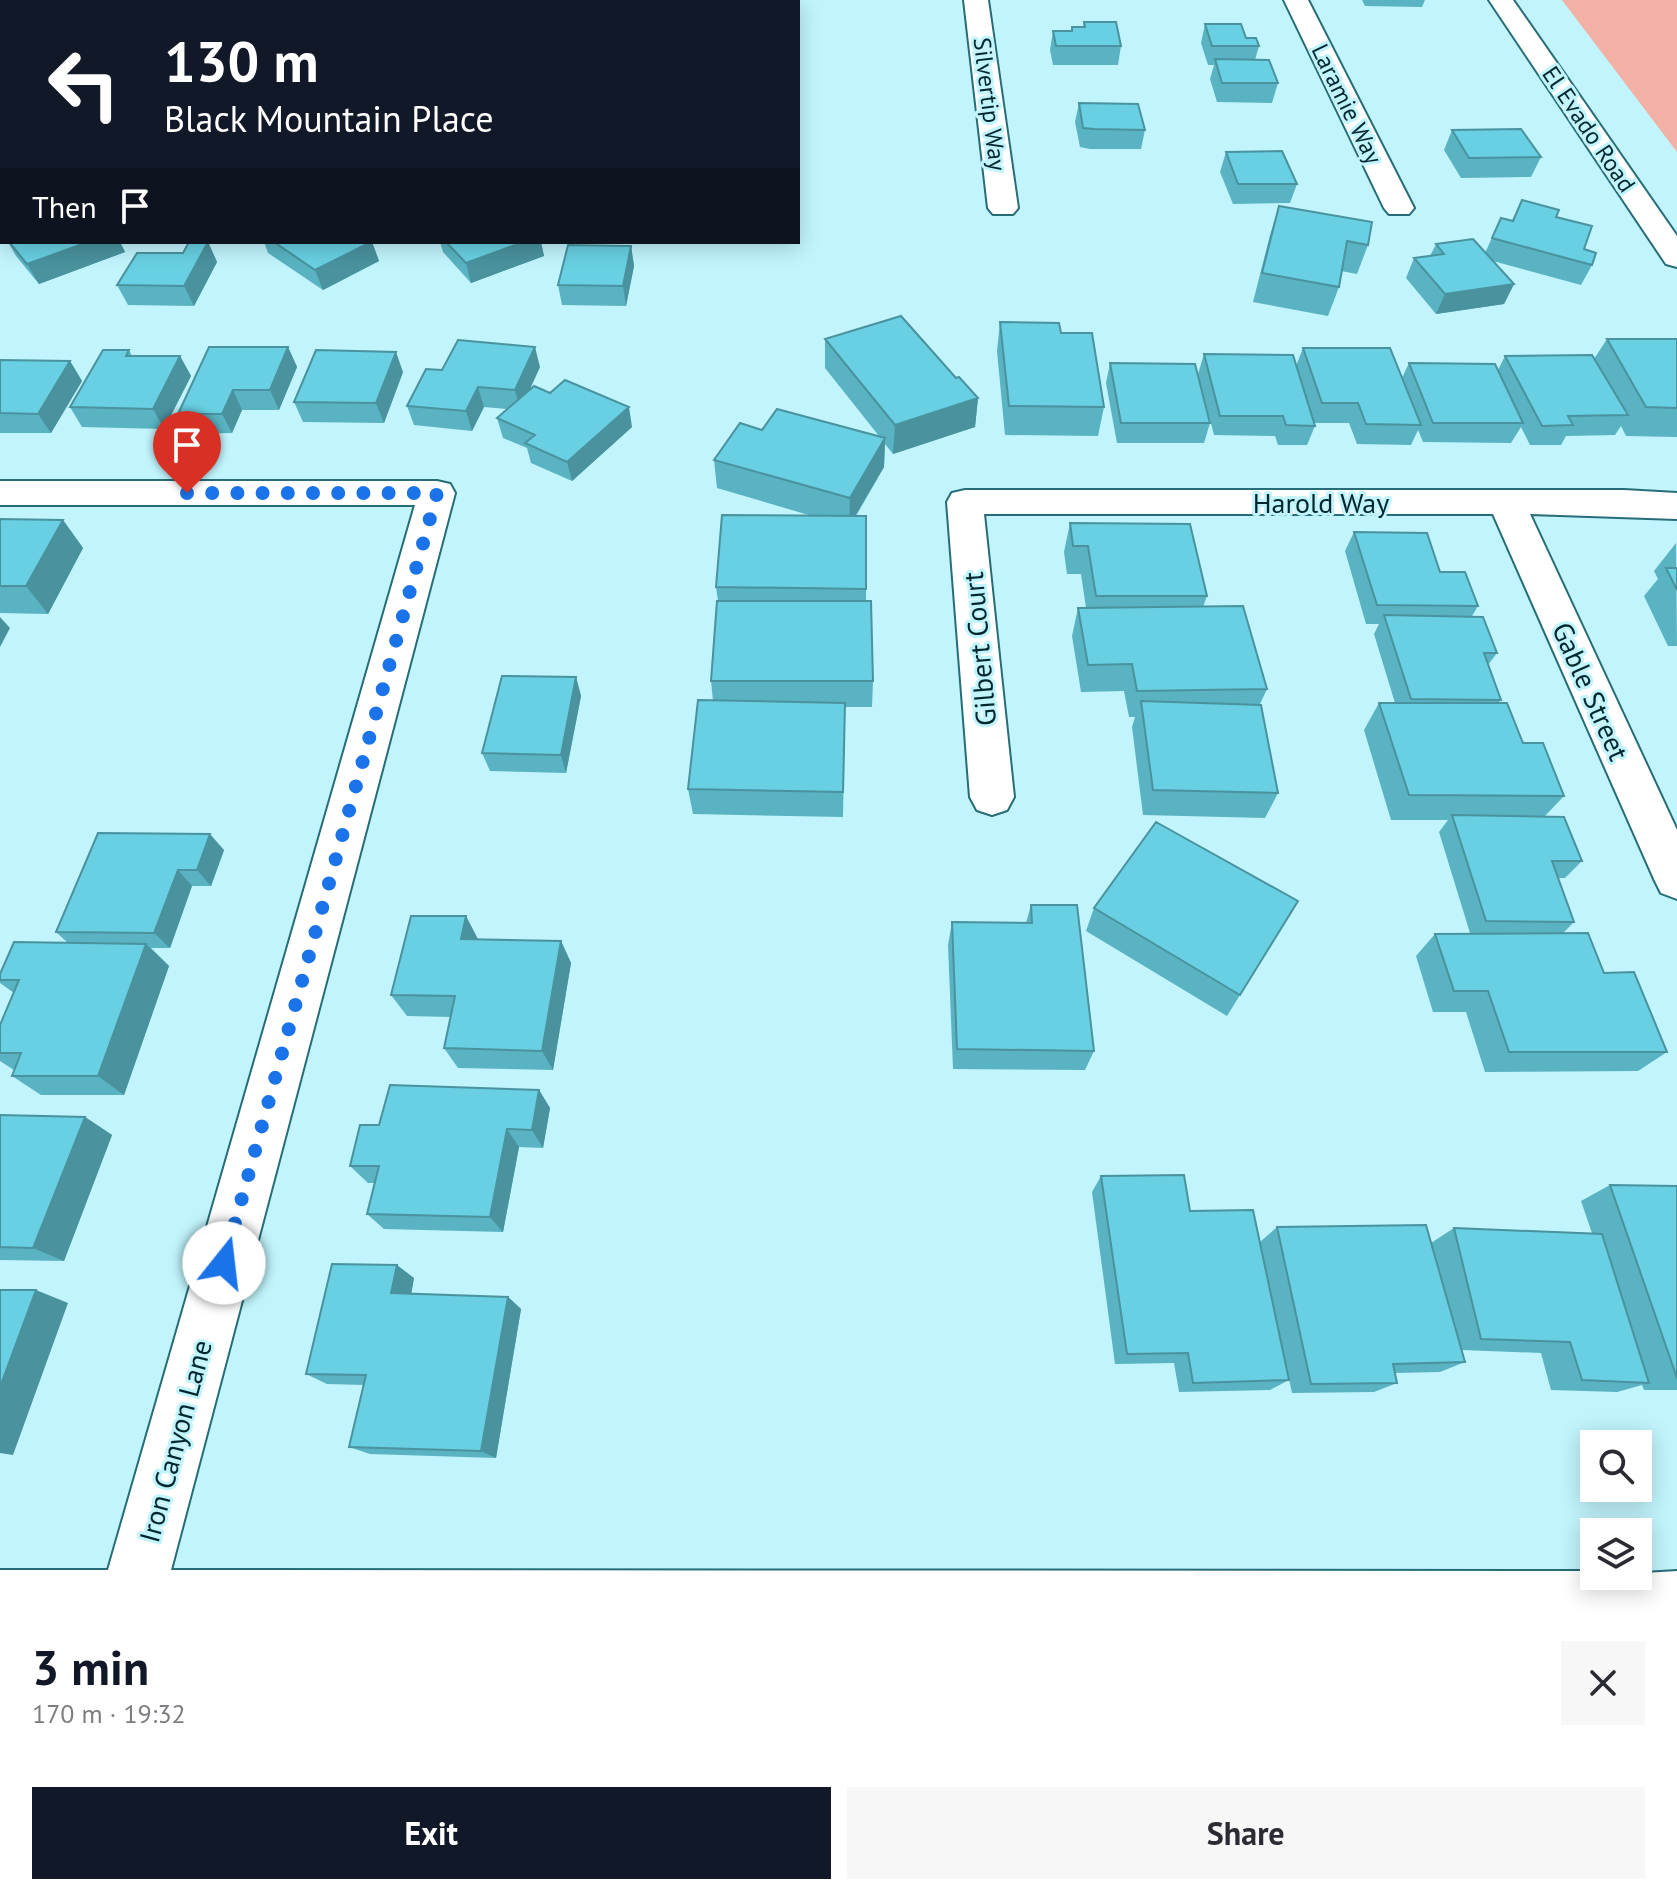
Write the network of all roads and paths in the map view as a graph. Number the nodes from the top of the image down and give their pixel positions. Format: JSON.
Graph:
{"nodes":[{"id":1,"x":976,"y":0,"type":"edge"},
{"id":2,"x":1296,"y":0,"type":"edge"},
{"id":3,"x":1501,"y":0,"type":"edge"},
{"id":4,"x":1003,"y":208,"type":"dead end"},
{"id":5,"x":1399,"y":208,"type":"dead end"},
{"id":6,"x":1677,"y":258,"type":"edge"},
{"id":7,"x":0,"y":493,"type":"edge"},
{"id":8,"x":965,"y":502,"type":"joint"},
{"id":9,"x":1506,"y":502,"type":"junction"},
{"id":10,"x":1677,"y":506,"type":"edge"},
{"id":11,"x":992,"y":797,"type":"dead end"},
{"id":12,"x":1677,"y":879,"type":"edge"},
{"id":13,"x":0,"y":1602,"type":"edge"},
{"id":14,"x":131,"y":1602,"type":"junction"},
{"id":15,"x":1677,"y":1603,"type":"edge"},
{"id":16,"x":1390,"y":1609,"type":"edge"}],
"edges":[{"from":1,"to":4,"type":"street","name":"Silvertip Way"},
{"from":2,"to":5,"type":"street","name":"Laramie Way"},
{"from":3,"to":6,"type":"street","name":"El Evado Road"},
{"from":7,"to":14,"type":"street","name":"Iron Canyon Lane"},
{"from":8,"to":9,"type":"street","name":"Harold Way"},
{"from":8,"to":11,"type":"street","name":"Gilbert Court"},
{"from":9,"to":10,"type":"street","name":"Harold Way"},
{"from":9,"to":12,"type":"street","name":"Gable Street"},
{"from":13,"to":14,"type":"street"},
{"from":14,"to":16,"type":"street"},
{"from":15,"to":16,"type":"street"}]}
